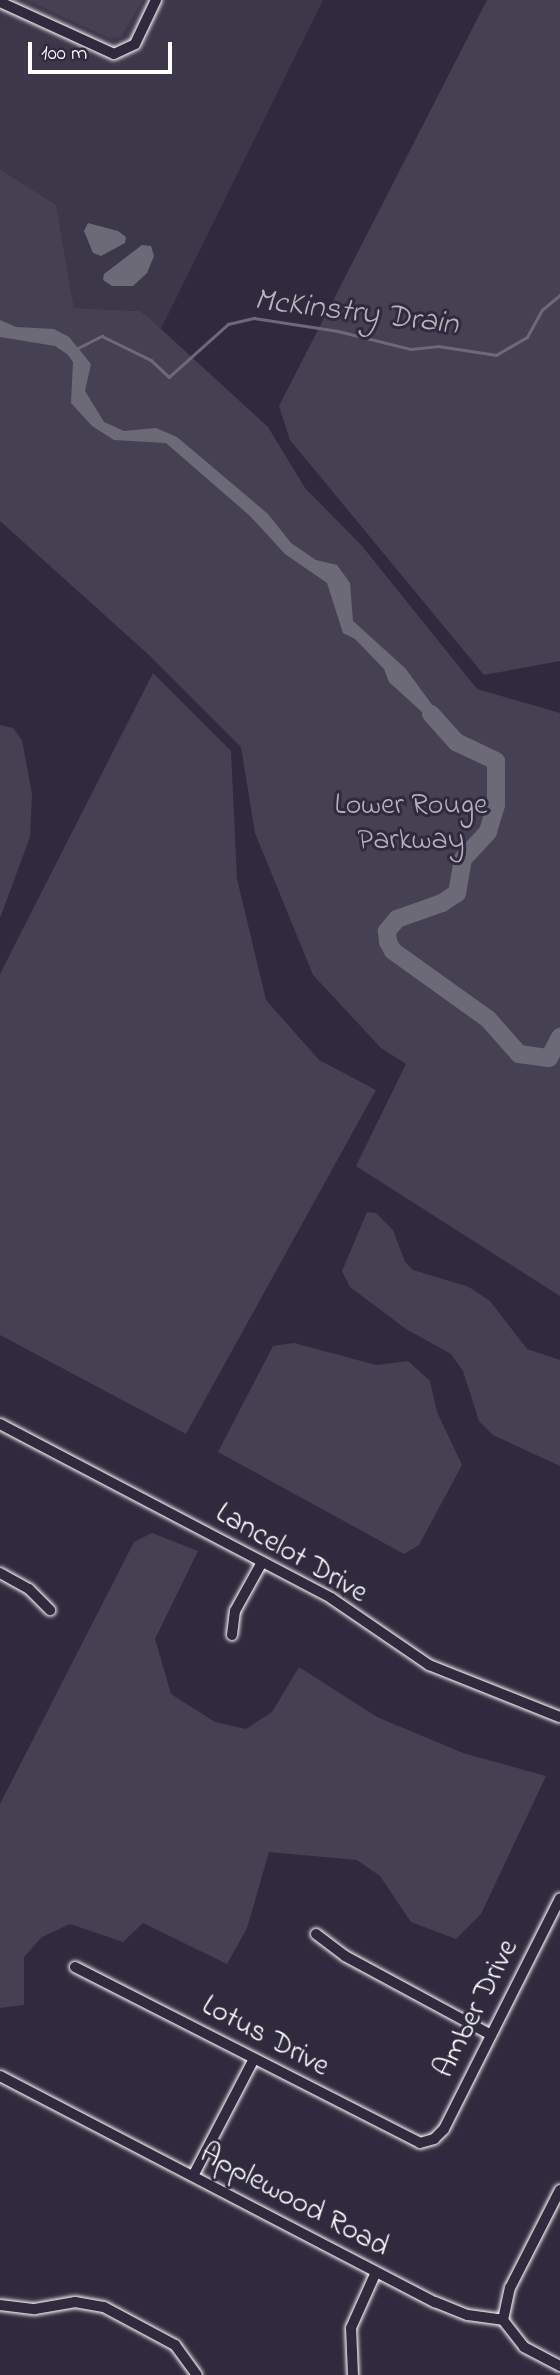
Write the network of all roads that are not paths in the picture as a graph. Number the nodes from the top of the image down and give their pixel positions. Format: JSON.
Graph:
{"nodes":[{"id":1,"x":156,"y":0,"type":"edge"},
{"id":2,"x":0,"y":2,"type":"edge"},
{"id":3,"x":0,"y":1424,"type":"edge"},
{"id":4,"x":262,"y":1562,"type":"junction"},
{"id":5,"x":0,"y":1573,"type":"edge"},
{"id":6,"x":50,"y":1610,"type":"dead end"},
{"id":7,"x":232,"y":1634,"type":"dead end"},
{"id":8,"x":560,"y":1717,"type":"edge"},
{"id":9,"x":560,"y":1898,"type":"edge"},
{"id":10,"x":316,"y":1934,"type":"dead end"},
{"id":11,"x":75,"y":1967,"type":"dead end"},
{"id":12,"x":491,"y":2035,"type":"junction"},
{"id":13,"x":254,"y":2059,"type":"junction"},
{"id":14,"x":0,"y":2076,"type":"edge"},
{"id":15,"x":434,"y":2140,"type":"joint"},
{"id":16,"x":193,"y":2176,"type":"junction"},
{"id":17,"x":560,"y":2190,"type":"edge"},
{"id":18,"x":376,"y":2272,"type":"junction"},
{"id":19,"x":0,"y":2305,"type":"edge"},
{"id":20,"x":503,"y":2320,"type":"junction"},
{"id":21,"x":560,"y":2366,"type":"edge"},
{"id":22,"x":197,"y":2375,"type":"edge"},
{"id":23,"x":353,"y":2375,"type":"edge"}],
"edges":[{"from":1,"to":2,"type":"street"},
{"from":3,"to":4,"type":"street","name":"Lancelot Drive"},
{"from":4,"to":7,"type":"street"},
{"from":4,"to":8,"type":"street","name":"Lancelot Drive"},
{"from":5,"to":6,"type":"street"},
{"from":9,"to":12,"type":"street","name":"Amber Drive"},
{"from":10,"to":12,"type":"street"},
{"from":11,"to":13,"type":"street","name":"Lotus Drive"},
{"from":12,"to":15,"type":"street","name":"Amber Drive"},
{"from":13,"to":15,"type":"street","name":"Lotus Drive"},
{"from":13,"to":16,"type":"street"},
{"from":14,"to":16,"type":"street","name":"Applewood Road"},
{"from":16,"to":18,"type":"street","name":"Applewood Road"},
{"from":17,"to":20,"type":"street"},
{"from":18,"to":20,"type":"street","name":"Applewood Road"},
{"from":18,"to":23,"type":"street"},
{"from":19,"to":22,"type":"street"},
{"from":20,"to":21,"type":"street"}]}
